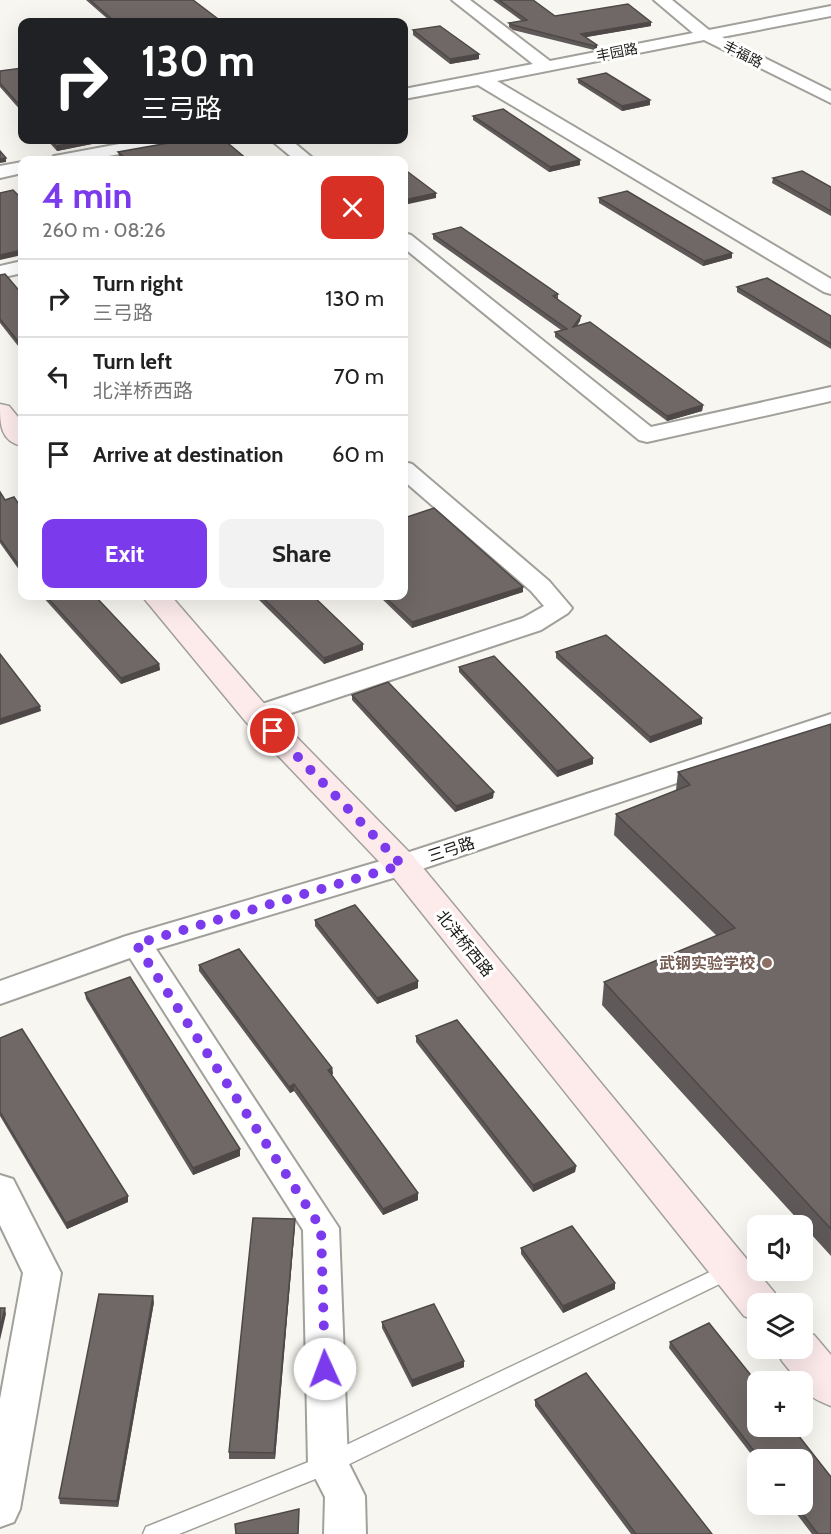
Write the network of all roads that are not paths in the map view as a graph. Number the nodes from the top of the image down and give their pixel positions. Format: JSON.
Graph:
{"nodes":[{"id":1,"x":460,"y":0,"type":"edge"},
{"id":2,"x":662,"y":0,"type":"edge"},
{"id":3,"x":831,"y":11,"type":"edge"},
{"id":4,"x":706,"y":35,"type":"junction"},
{"id":5,"x":546,"y":66,"type":"junction"},
{"id":6,"x":481,"y":79,"type":"junction"},
{"id":7,"x":408,"y":93,"type":"edge"},
{"id":8,"x":831,"y":98,"type":"edge"},
{"id":9,"x":146,"y":144,"type":"edge"},
{"id":10,"x":285,"y":144,"type":"edge"},
{"id":11,"x":82,"y":156,"type":"edge"},
{"id":12,"x":301,"y":156,"type":"edge"},
{"id":13,"x":18,"y":169,"type":"edge"},
{"id":14,"x":0,"y":172,"type":"edge"},
{"id":15,"x":408,"y":242,"type":"edge"},
{"id":16,"x":18,"y":268,"type":"edge"},
{"id":17,"x":0,"y":272,"type":"edge"},
{"id":18,"x":831,"y":288,"type":"edge"},
{"id":19,"x":831,"y":394,"type":"edge"},
{"id":20,"x":0,"y":412,"type":"edge"},
{"id":21,"x":18,"y":433,"type":"edge"},
{"id":22,"x":408,"y":472,"type":"edge"},
{"id":23,"x":159,"y":600,"type":"edge"},
{"id":24,"x":257,"y":715,"type":"junction"},
{"id":25,"x":831,"y":722,"type":"edge"},
{"id":26,"x":402,"y":865,"type":"junction"},
{"id":27,"x":136,"y":944,"type":"junction"},
{"id":28,"x":0,"y":993,"type":"edge"},
{"id":29,"x":0,"y":1189,"type":"edge"},
{"id":30,"x":730,"y":1270,"type":"junction"},
{"id":31,"x":750,"y":1293,"type":"edge"},
{"id":32,"x":807,"y":1359,"type":"edge"},
{"id":33,"x":831,"y":1387,"type":"edge"},
{"id":34,"x":328,"y":1464,"type":"junction"},
{"id":35,"x":0,"y":1509,"type":"edge"},
{"id":36,"x":154,"y":1534,"type":"edge"},
{"id":37,"x":345,"y":1534,"type":"edge"}],
"edges":[{"from":1,"to":5,"type":"street"},
{"from":2,"to":4,"type":"street","name":"丰福路"},
{"from":3,"to":4,"type":"street","name":"丰园路"},
{"from":4,"to":5,"type":"street","name":"丰园路"},
{"from":4,"to":8,"type":"street","name":"丰福路"},
{"from":5,"to":6,"type":"street","name":"丰园路"},
{"from":6,"to":7,"type":"street","name":"丰园路"},
{"from":6,"to":18,"type":"street"},
{"from":9,"to":11,"type":"street"},
{"from":10,"to":12,"type":"street"},
{"from":13,"to":14,"type":"street"},
{"from":15,"to":19,"type":"street"},
{"from":16,"to":17,"type":"street"},
{"from":20,"to":21,"type":"main road"},
{"from":22,"to":24,"type":"street"},
{"from":23,"to":24,"type":"main road","name":"北洋桥西路"},
{"from":24,"to":26,"type":"main road","name":"北洋桥西路"},
{"from":25,"to":26,"type":"street","name":"三弓路"},
{"from":26,"to":27,"type":"street","name":"三弓路"},
{"from":26,"to":30,"type":"main road","name":"北洋桥西路"},
{"from":27,"to":28,"type":"street","name":"三弓路"},
{"from":27,"to":34,"type":"street"},
{"from":29,"to":35,"type":"street"},
{"from":30,"to":31,"type":"main road","name":"北洋桥西路"},
{"from":30,"to":34,"type":"lane"},
{"from":32,"to":33,"type":"main road"},
{"from":34,"to":36,"type":"lane"},
{"from":34,"to":37,"type":"street"}]}
